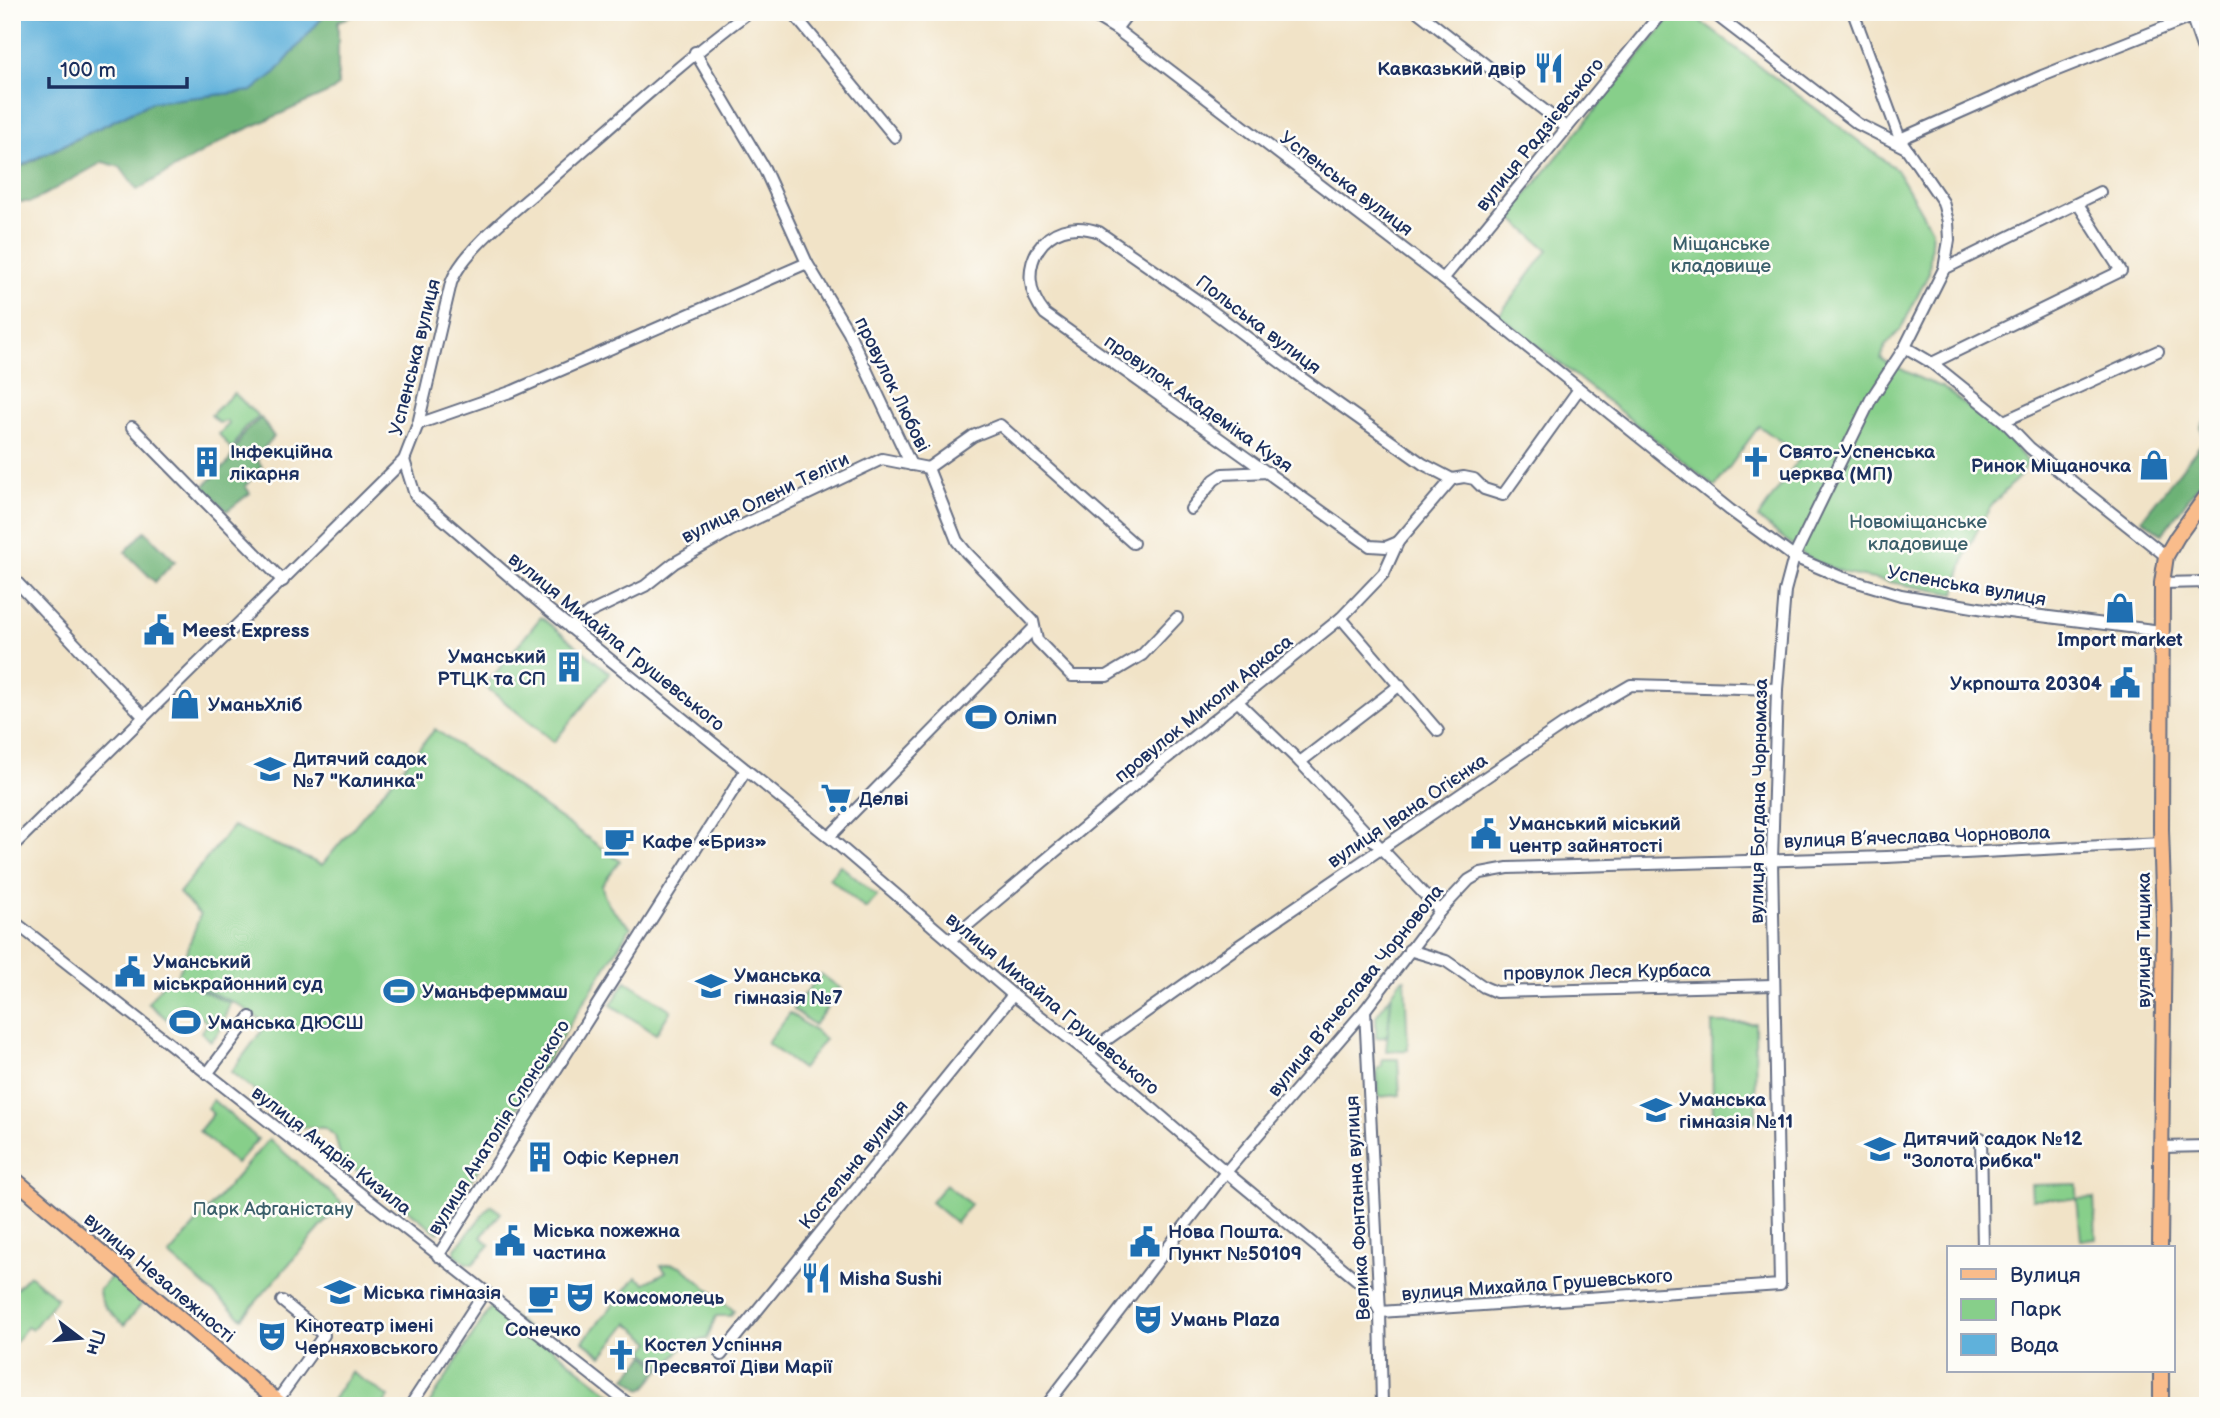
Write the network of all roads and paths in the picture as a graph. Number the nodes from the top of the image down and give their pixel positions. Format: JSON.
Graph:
{"nodes":[{"id":1,"x":749,"y":12,"type":"edge"},
{"id":2,"x":792,"y":12,"type":"edge"},
{"id":3,"x":1088,"y":12,"type":"edge"},
{"id":4,"x":1129,"y":12,"type":"edge"},
{"id":5,"x":1418,"y":12,"type":"edge"},
{"id":6,"x":1662,"y":12,"type":"edge"},
{"id":7,"x":1712,"y":12,"type":"edge"},
{"id":8,"x":1853,"y":12,"type":"edge"},
{"id":9,"x":2190,"y":15,"type":"edge"},
{"id":10,"x":1116,"y":29,"type":"junction"},
{"id":11,"x":695,"y":52,"type":"junction"},
{"id":12,"x":2208,"y":64,"type":"edge"},
{"id":13,"x":1567,"y":128,"type":"junction"},
{"id":14,"x":895,"y":137,"type":"dead end"},
{"id":15,"x":1902,"y":143,"type":"junction"},
{"id":16,"x":2100,"y":192,"type":"dead end"},
{"id":17,"x":2078,"y":204,"type":"junction"},
{"id":18,"x":1040,"y":247,"type":"joint"},
{"id":19,"x":807,"y":263,"type":"junction"},
{"id":20,"x":1944,"y":269,"type":"junction"},
{"id":21,"x":1443,"y":279,"type":"junction"},
{"id":22,"x":1905,"y":347,"type":"junction"},
{"id":23,"x":2158,"y":351,"type":"dead end"},
{"id":24,"x":1932,"y":363,"type":"junction"},
{"id":25,"x":1579,"y":389,"type":"junction"},
{"id":26,"x":2004,"y":421,"type":"junction"},
{"id":27,"x":418,"y":424,"type":"junction"},
{"id":28,"x":132,"y":427,"type":"dead end"},
{"id":29,"x":404,"y":460,"type":"junction"},
{"id":30,"x":911,"y":465,"type":"junction"},
{"id":31,"x":928,"y":468,"type":"junction"},
{"id":32,"x":1269,"y":472,"type":"junction"},
{"id":33,"x":1452,"y":479,"type":"junction"},
{"id":34,"x":2208,"y":494,"type":"edge"},
{"id":35,"x":1191,"y":509,"type":"dead end"},
{"id":36,"x":1398,"y":542,"type":"junction"},
{"id":37,"x":1133,"y":543,"type":"dead end"},
{"id":38,"x":2166,"y":556,"type":"junction"},
{"id":39,"x":1794,"y":557,"type":"junction"},
{"id":40,"x":12,"y":577,"type":"edge"},
{"id":41,"x":283,"y":581,"type":"junction"},
{"id":42,"x":2208,"y":582,"type":"edge"},
{"id":43,"x":2162,"y":583,"type":"junction"},
{"id":44,"x":1177,"y":618,"type":"dead end"},
{"id":45,"x":1341,"y":618,"type":"junction"},
{"id":46,"x":569,"y":628,"type":"junction"},
{"id":47,"x":1034,"y":628,"type":"junction"},
{"id":48,"x":2161,"y":631,"type":"junction"},
{"id":49,"x":1400,"y":684,"type":"junction"},
{"id":50,"x":1777,"y":689,"type":"junction"},
{"id":51,"x":1238,"y":702,"type":"junction"},
{"id":52,"x":143,"y":716,"type":"junction"},
{"id":53,"x":1438,"y":731,"type":"dead end"},
{"id":54,"x":1300,"y":762,"type":"junction"},
{"id":55,"x":746,"y":770,"type":"junction"},
{"id":56,"x":829,"y":837,"type":"junction"},
{"id":57,"x":2162,"y":843,"type":"junction"},
{"id":58,"x":12,"y":847,"type":"edge"},
{"id":59,"x":1382,"y":848,"type":"junction"},
{"id":60,"x":1772,"y":860,"type":"junction"},
{"id":61,"x":1440,"y":911,"type":"junction"},
{"id":62,"x":12,"y":920,"type":"edge"},
{"id":63,"x":950,"y":940,"type":"junction"},
{"id":64,"x":1409,"y":950,"type":"junction"},
{"id":65,"x":1773,"y":985,"type":"junction"},
{"id":66,"x":1013,"y":995,"type":"junction"},
{"id":67,"x":1365,"y":1010,"type":"junction"},
{"id":68,"x":250,"y":1017,"type":"dead end"},
{"id":69,"x":1088,"y":1053,"type":"junction"},
{"id":70,"x":208,"y":1074,"type":"junction"},
{"id":71,"x":1981,"y":1138,"type":"dead end"},
{"id":72,"x":2208,"y":1146,"type":"edge"},
{"id":73,"x":2161,"y":1147,"type":"junction"},
{"id":74,"x":1226,"y":1172,"type":"junction"},
{"id":75,"x":12,"y":1177,"type":"edge"},
{"id":76,"x":1983,"y":1246,"type":"edge"},
{"id":77,"x":2160,"y":1246,"type":"edge"},
{"id":78,"x":438,"y":1256,"type":"junction"},
{"id":79,"x":1780,"y":1285,"type":"joint"},
{"id":80,"x":485,"y":1291,"type":"junction"},
{"id":81,"x":282,"y":1301,"type":"dead end"},
{"id":82,"x":1380,"y":1312,"type":"junction"},
{"id":83,"x":721,"y":1355,"type":"dead end"},
{"id":84,"x":2161,"y":1372,"type":"edge"},
{"id":85,"x":280,"y":1403,"type":"edge"},
{"id":86,"x":410,"y":1406,"type":"edge"},
{"id":87,"x":631,"y":1406,"type":"edge"},
{"id":88,"x":1046,"y":1406,"type":"edge"},
{"id":89,"x":1382,"y":1406,"type":"edge"},
{"id":90,"x":2161,"y":1406,"type":"edge"}],
"edges":[{"from":1,"to":11,"type":"street","name":"Успенська вулиця"},
{"from":2,"to":14,"type":"street"},
{"from":3,"to":10,"type":"street","name":"Успенська вулиця"},
{"from":4,"to":10,"type":"street"},
{"from":5,"to":13,"type":"street"},
{"from":6,"to":13,"type":"street","name":"вулиця Радзієвського"},
{"from":7,"to":15,"type":"street"},
{"from":8,"to":15,"type":"street"},
{"from":9,"to":12,"type":"street"},
{"from":9,"to":15,"type":"street"},
{"from":10,"to":21,"type":"street","name":"Успенська вулиця"},
{"from":11,"to":19,"type":"street","name":"провулок Любові"},
{"from":11,"to":27,"type":"street","name":"Успенська вулиця"},
{"from":13,"to":21,"type":"street","name":"вулиця Радзієвського"},
{"from":15,"to":20,"type":"street","name":"вулиця Богдана Чорномаза"},
{"from":16,"to":17,"type":"street"},
{"from":17,"to":20,"type":"street"},
{"from":17,"to":24,"type":"street"},
{"from":18,"to":32,"type":"street","name":"провулок Академіка Кузя"},
{"from":18,"to":33,"type":"street","name":"Польська вулиця"},
{"from":19,"to":27,"type":"street"},
{"from":19,"to":30,"type":"street","name":"провулок Любові"},
{"from":20,"to":22,"type":"street","name":"вулиця Богдана Чорномаза"},
{"from":21,"to":25,"type":"street","name":"Успенська вулиця"},
{"from":22,"to":24,"type":"street"},
{"from":22,"to":39,"type":"street","name":"вулиця Богдана Чорномаза"},
{"from":23,"to":26,"type":"street"},
{"from":24,"to":26,"type":"street"},
{"from":25,"to":33,"type":"street"},
{"from":25,"to":39,"type":"street","name":"Успенська вулиця"},
{"from":26,"to":38,"type":"street"},
{"from":27,"to":29,"type":"street","name":"Успенська вулиця"},
{"from":28,"to":41,"type":"street"},
{"from":29,"to":41,"type":"street","name":"Успенська вулиця"},
{"from":29,"to":46,"type":"street","name":"вулиця Михайла Грушевського"},
{"from":30,"to":31,"type":"street","name":"провулок Любові"},
{"from":30,"to":46,"type":"street","name":"вулиця Олени Теліги"},
{"from":31,"to":37,"type":"street"},
{"from":31,"to":47,"type":"street","name":"провулок Любові"},
{"from":32,"to":35,"type":"street"},
{"from":32,"to":36,"type":"street","name":"провулок Академіка Кузя"},
{"from":33,"to":36,"type":"street","name":"провулок Миколи Аркаса"},
{"from":34,"to":38,"type":"main road"},
{"from":36,"to":45,"type":"street","name":"провулок Миколи Аркаса"},
{"from":38,"to":43,"type":"main road","name":"вулиця Тищика"},
{"from":39,"to":48,"type":"street","name":"Успенська вулиця"},
{"from":39,"to":50,"type":"street","name":"вулиця Богдана Чорномаза"},
{"from":40,"to":52,"type":"street"},
{"from":41,"to":52,"type":"street","name":"Успенська вулиця"},
{"from":42,"to":43,"type":"street"},
{"from":43,"to":48,"type":"main road","name":"вулиця Тищика"},
{"from":44,"to":47,"type":"street","name":"провулок Любові"},
{"from":45,"to":49,"type":"street"},
{"from":45,"to":51,"type":"street","name":"провулок Миколи Аркаса"},
{"from":46,"to":55,"type":"street","name":"вулиця Михайла Грушевського"},
{"from":47,"to":56,"type":"street"},
{"from":48,"to":57,"type":"main road","name":"вулиця Тищика"},
{"from":49,"to":53,"type":"street"},
{"from":49,"to":54,"type":"street"},
{"from":50,"to":59,"type":"street","name":"вулиця Івана Огієнка"},
{"from":50,"to":60,"type":"street","name":"вулиця Богдана Чорномаза"},
{"from":51,"to":54,"type":"street"},
{"from":51,"to":63,"type":"street","name":"провулок Миколи Аркаса"},
{"from":52,"to":58,"type":"street","name":"Успенська вулиця"},
{"from":54,"to":59,"type":"street"},
{"from":55,"to":56,"type":"street","name":"вулиця Михайла Грушевського"},
{"from":55,"to":78,"type":"street","name":"вулиця Анатолія Слонського"},
{"from":56,"to":63,"type":"street","name":"вулиця Михайла Грушевського"},
{"from":57,"to":60,"type":"street","name":"вулиця В’ячеслава Чорновола"},
{"from":57,"to":73,"type":"main road","name":"вулиця Тищика"},
{"from":59,"to":61,"type":"street"},
{"from":59,"to":69,"type":"street","name":"вулиця Івана Огієнка"},
{"from":60,"to":61,"type":"street","name":"вулиця В’ячеслава Чорновола"},
{"from":60,"to":65,"type":"street","name":"вулиця Богдана Чорномаза"},
{"from":61,"to":64,"type":"street","name":"вулиця В’ячеслава Чорновола"},
{"from":62,"to":70,"type":"street","name":"вулиця Андрія Кизила"},
{"from":63,"to":66,"type":"street","name":"вулиця Михайла Грушевського"},
{"from":64,"to":65,"type":"street","name":"провулок Леся Курбаса"},
{"from":64,"to":67,"type":"street","name":"вулиця В’ячеслава Чорновола"},
{"from":65,"to":79,"type":"street","name":"вулиця Богдана Чорномаза"},
{"from":66,"to":69,"type":"street","name":"вулиця Михайла Грушевського"},
{"from":66,"to":83,"type":"street","name":"Костельна вулиця"},
{"from":67,"to":74,"type":"street","name":"вулиця В’ячеслава Чорновола"},
{"from":67,"to":82,"type":"street","name":"Велика Фонтанна вулиця"},
{"from":68,"to":70,"type":"street"},
{"from":69,"to":74,"type":"street","name":"вулиця Михайла Грушевського"},
{"from":70,"to":78,"type":"street","name":"вулиця Андрія Кизила"},
{"from":71,"to":76,"type":"street"},
{"from":72,"to":73,"type":"street"},
{"from":73,"to":77,"type":"main road","name":"вулиця Тищика"},
{"from":74,"to":82,"type":"street","name":"вулиця Михайла Грушевського"},
{"from":74,"to":88,"type":"street","name":"вулиця В’ячеслава Чорновола"},
{"from":75,"to":85,"type":"main road","name":"вулиця Незалежності"},
{"from":78,"to":80,"type":"street","name":"вулиця Андрія Кизила"},
{"from":79,"to":82,"type":"street","name":"вулиця Михайла Грушевського"},
{"from":80,"to":86,"type":"street"},
{"from":80,"to":87,"type":"street","name":"вулиця Андрія Кизила"},
{"from":81,"to":85,"type":"street"},
{"from":82,"to":89,"type":"street","name":"Велика Фонтанна вулиця"},
{"from":84,"to":90,"type":"main road"}]}
